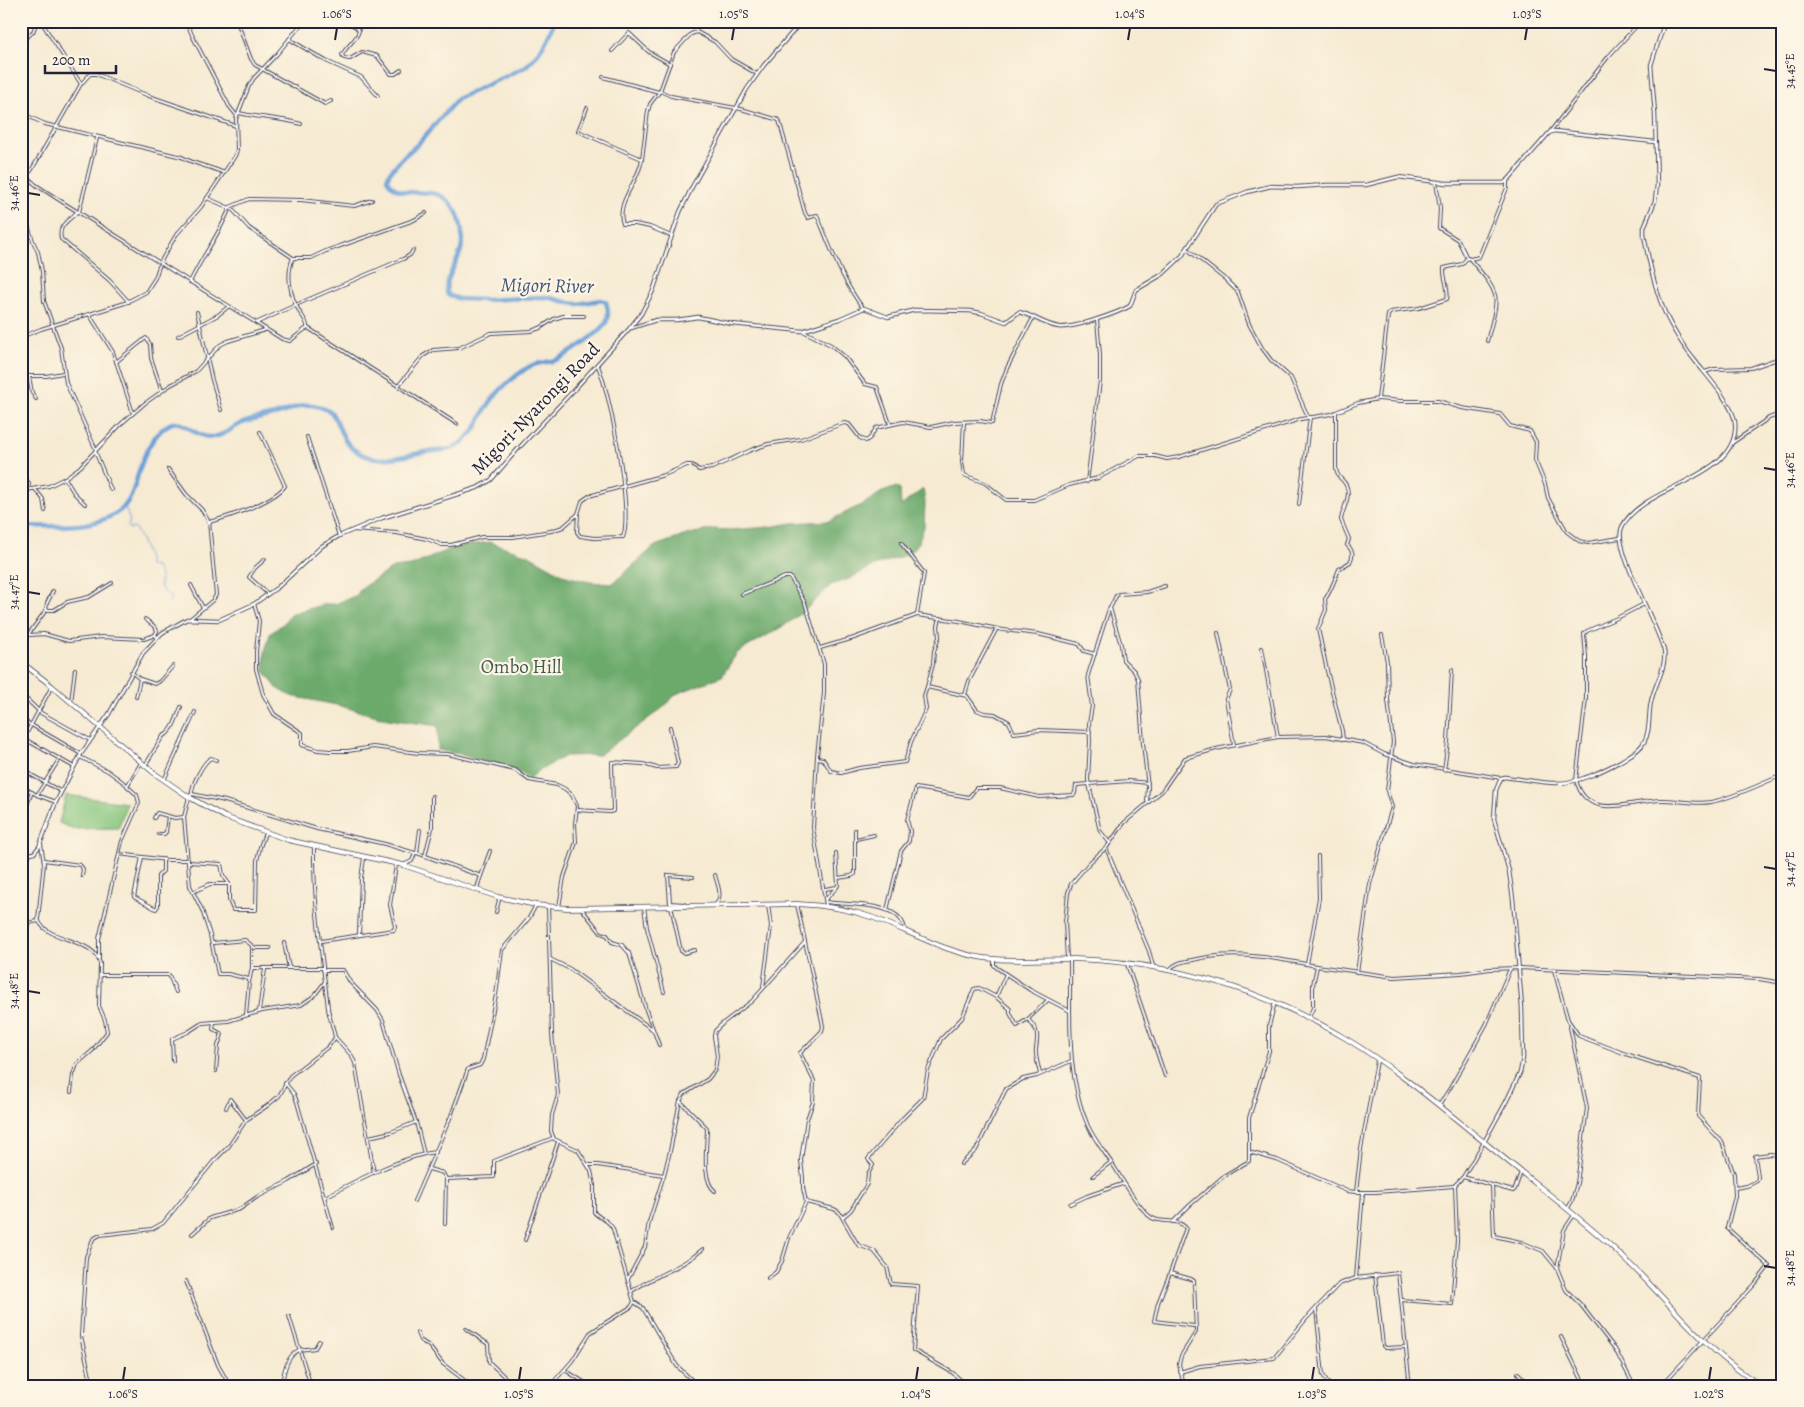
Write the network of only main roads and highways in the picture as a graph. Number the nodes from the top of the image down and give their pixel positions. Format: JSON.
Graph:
{"nodes":[{"id":1,"x":21,"y":662,"type":"edge"},
{"id":2,"x":1762,"y":1386,"type":"edge"}],
"edges":[{"from":1,"to":2,"type":"highway"}]}
